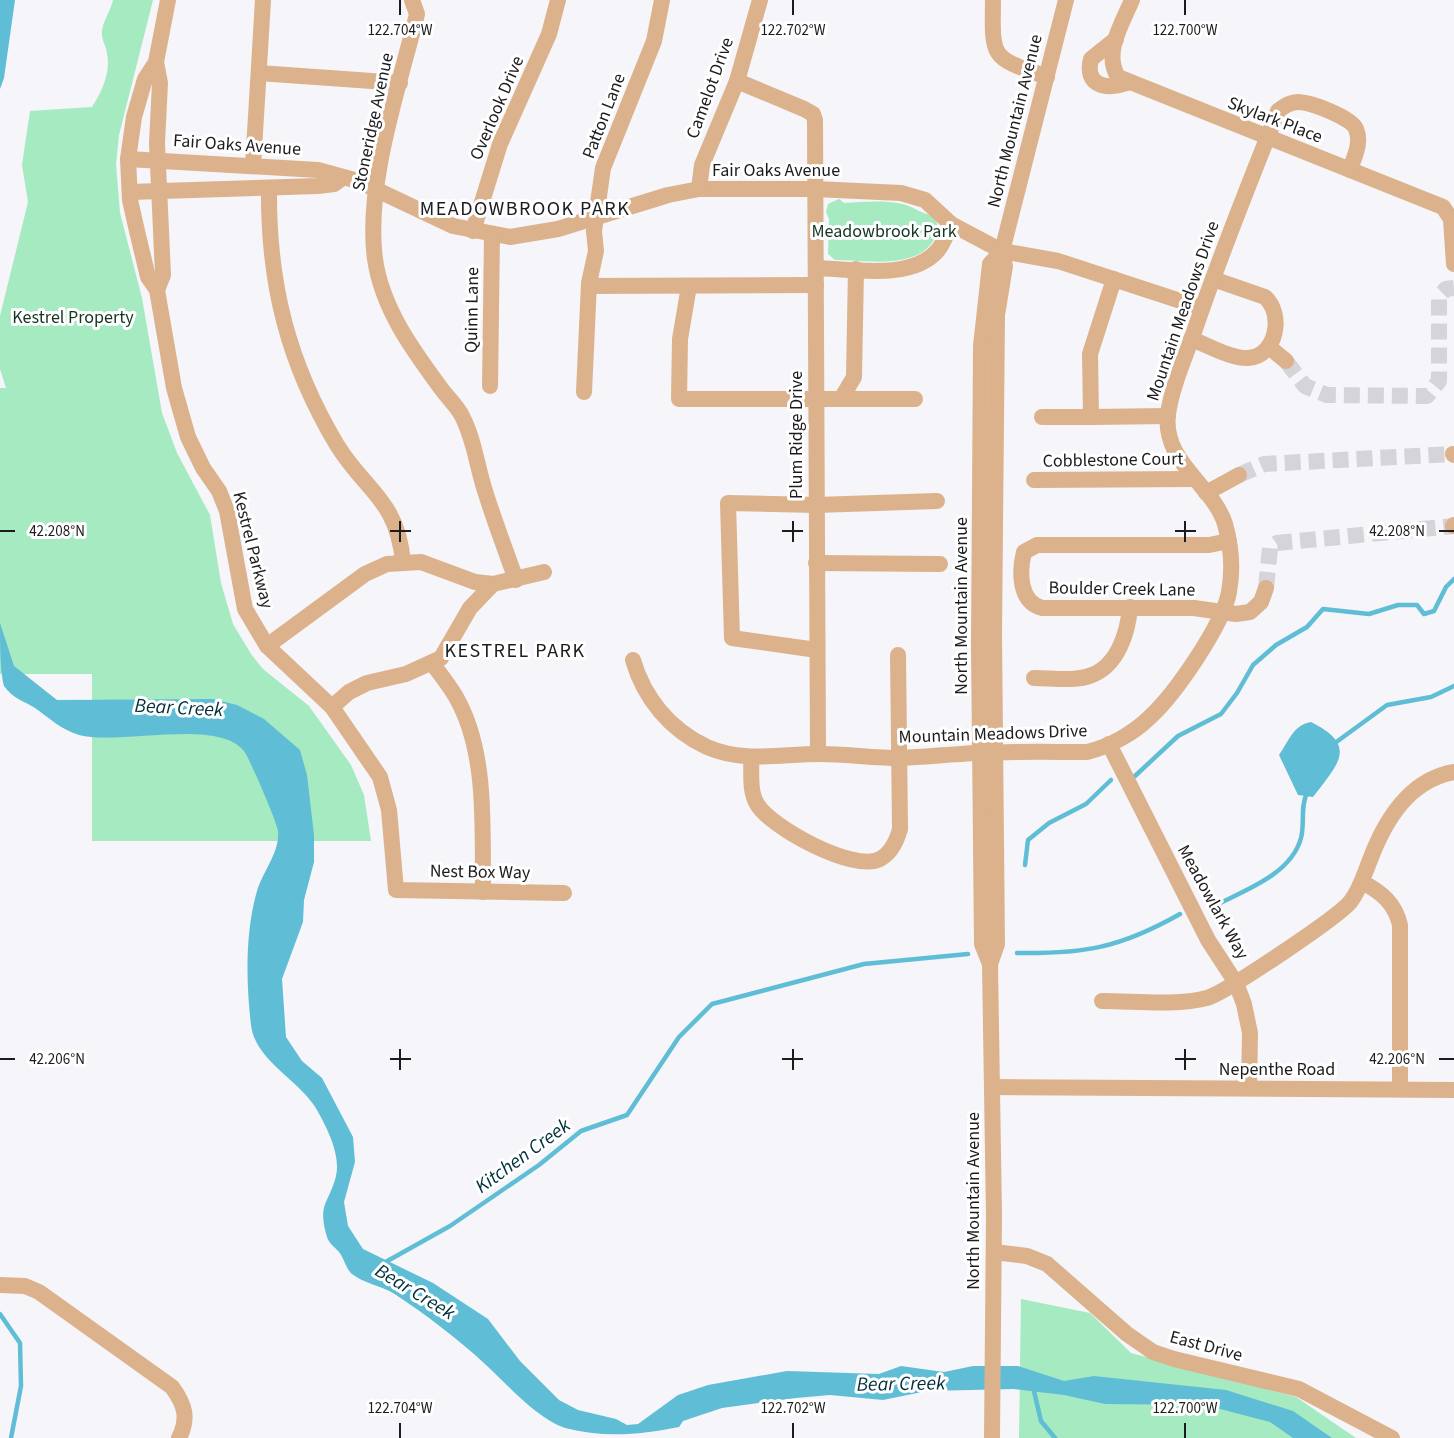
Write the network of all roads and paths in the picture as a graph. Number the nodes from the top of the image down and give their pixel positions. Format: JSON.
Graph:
{"nodes":[{"id":1,"x":168,"y":0,"type":"edge"},
{"id":2,"x":263,"y":0,"type":"edge"},
{"id":3,"x":412,"y":0,"type":"edge"},
{"id":4,"x":558,"y":0,"type":"edge"},
{"id":5,"x":662,"y":0,"type":"edge"},
{"id":6,"x":760,"y":0,"type":"edge"},
{"id":7,"x":993,"y":0,"type":"edge"},
{"id":8,"x":1066,"y":0,"type":"edge"},
{"id":9,"x":1132,"y":0,"type":"edge"},
{"id":10,"x":1116,"y":39,"type":"junction"},
{"id":11,"x":156,"y":62,"type":"junction"},
{"id":12,"x":259,"y":73,"type":"junction"},
{"id":13,"x":1047,"y":77,"type":"junction"},
{"id":14,"x":737,"y":81,"type":"junction"},
{"id":15,"x":400,"y":83,"type":"junction"},
{"id":16,"x":1127,"y":83,"type":"junction"},
{"id":17,"x":1267,"y":138,"type":"junction"},
{"id":18,"x":128,"y":159,"type":"junction"},
{"id":19,"x":158,"y":159,"type":"junction"},
{"id":20,"x":253,"y":166,"type":"junction"},
{"id":21,"x":1350,"y":170,"type":"junction"},
{"id":22,"x":342,"y":178,"type":"junction"},
{"id":23,"x":269,"y":188,"type":"junction"},
{"id":24,"x":699,"y":189,"type":"junction"},
{"id":25,"x":815,"y":189,"type":"junction"},
{"id":26,"x":376,"y":190,"type":"junction"},
{"id":27,"x":159,"y":191,"type":"junction"},
{"id":28,"x":130,"y":192,"type":"junction"},
{"id":29,"x":595,"y":218,"type":"junction"},
{"id":30,"x":951,"y":224,"type":"junction"},
{"id":31,"x":473,"y":231,"type":"junction"},
{"id":32,"x":492,"y":235,"type":"junction"},
{"id":33,"x":1002,"y":251,"type":"junction"},
{"id":34,"x":1454,"y":264,"type":"edge"},
{"id":35,"x":816,"y":268,"type":"junction"},
{"id":36,"x":856,"y":269,"type":"junction"},
{"id":37,"x":1114,"y":279,"type":"junction"},
{"id":38,"x":1213,"y":279,"type":"junction"},
{"id":39,"x":816,"y":285,"type":"junction"},
{"id":40,"x":589,"y":286,"type":"junction"},
{"id":41,"x":689,"y":286,"type":"junction"},
{"id":42,"x":157,"y":290,"type":"junction"},
{"id":43,"x":1202,"y":308,"type":"junction"},
{"id":44,"x":1191,"y":339,"type":"junction"},
{"id":45,"x":1269,"y":347,"type":"junction"},
{"id":46,"x":1286,"y":361,"type":"tunnel mouth"},
{"id":47,"x":490,"y":386,"type":"dead end"},
{"id":48,"x":584,"y":392,"type":"dead end"},
{"id":49,"x":816,"y":399,"type":"junction"},
{"id":50,"x":841,"y":399,"type":"junction"},
{"id":51,"x":915,"y":399,"type":"dead end"},
{"id":52,"x":1168,"y":416,"type":"junction"},
{"id":53,"x":1042,"y":417,"type":"dead end"},
{"id":54,"x":1091,"y":417,"type":"junction"},
{"id":55,"x":1239,"y":475,"type":"tunnel mouth"},
{"id":56,"x":1192,"y":479,"type":"junction"},
{"id":57,"x":1034,"y":480,"type":"dead end"},
{"id":58,"x":1206,"y":493,"type":"junction"},
{"id":59,"x":937,"y":501,"type":"dead end"},
{"id":60,"x":816,"y":505,"type":"junction"},
{"id":61,"x":1229,"y":541,"type":"junction"},
{"id":62,"x":403,"y":562,"type":"junction"},
{"id":63,"x":816,"y":563,"type":"junction"},
{"id":64,"x":940,"y":564,"type":"dead end"},
{"id":65,"x":544,"y":572,"type":"dead end"},
{"id":66,"x":516,"y":580,"type":"junction"},
{"id":67,"x":493,"y":584,"type":"junction"},
{"id":68,"x":1266,"y":588,"type":"tunnel mouth"},
{"id":69,"x":1130,"y":607,"type":"junction"},
{"id":70,"x":1222,"y":613,"type":"junction"},
{"id":71,"x":267,"y":646,"type":"junction"},
{"id":72,"x":817,"y":650,"type":"junction"},
{"id":73,"x":898,"y":655,"type":"dead end"},
{"id":74,"x":633,"y":660,"type":"dead end"},
{"id":75,"x":432,"y":663,"type":"junction"},
{"id":76,"x":1034,"y":678,"type":"dead end"},
{"id":77,"x":332,"y":707,"type":"junction"},
{"id":78,"x":1108,"y":744,"type":"junction"},
{"id":79,"x":988,"y":753,"type":"junction"},
{"id":80,"x":819,"y":754,"type":"junction"},
{"id":81,"x":751,"y":758,"type":"junction"},
{"id":82,"x":901,"y":758,"type":"junction"},
{"id":83,"x":1454,"y":772,"type":"edge"},
{"id":84,"x":1362,"y":882,"type":"junction"},
{"id":85,"x":396,"y":890,"type":"joint"},
{"id":86,"x":483,"y":892,"type":"junction"},
{"id":87,"x":564,"y":893,"type":"dead end"},
{"id":88,"x":1236,"y":983,"type":"junction"},
{"id":89,"x":1102,"y":1002,"type":"dead end"},
{"id":90,"x":992,"y":1087,"type":"junction"},
{"id":91,"x":1249,"y":1088,"type":"junction"},
{"id":92,"x":1400,"y":1088,"type":"junction"},
{"id":93,"x":1454,"y":1090,"type":"edge"},
{"id":94,"x":994,"y":1252,"type":"junction"},
{"id":95,"x":0,"y":1285,"type":"edge"},
{"id":96,"x":179,"y":1438,"type":"edge"},
{"id":97,"x":992,"y":1438,"type":"edge"},
{"id":98,"x":1392,"y":1438,"type":"edge"}],
"edges":[{"from":1,"to":11,"type":"street","name":"Kestrel Parkway"},
{"from":2,"to":12,"type":"street"},
{"from":3,"to":15,"type":"street","name":"Stoneridge Avenue"},
{"from":4,"to":31,"type":"street","name":"Overlook Drive"},
{"from":5,"to":29,"type":"street","name":"Patton Lane"},
{"from":6,"to":14,"type":"street","name":"Camelot Drive"},
{"from":7,"to":13,"type":"street"},
{"from":8,"to":13,"type":"street","name":"North Mountain Avenue"},
{"from":9,"to":10,"type":"street"},
{"from":10,"to":16,"type":"street","name":"Skylark Place"},
{"from":10,"to":16,"type":"street"},
{"from":11,"to":18,"type":"street","name":"Kestrel Parkway"},
{"from":11,"to":19,"type":"street","name":"Kestrel Parkway"},
{"from":12,"to":15,"type":"street"},
{"from":12,"to":20,"type":"street"},
{"from":13,"to":33,"type":"street","name":"North Mountain Avenue"},
{"from":14,"to":24,"type":"street","name":"Camelot Drive"},
{"from":14,"to":25,"type":"street","name":"Plum Ridge Drive"},
{"from":15,"to":26,"type":"street","name":"Stoneridge Avenue"},
{"from":16,"to":17,"type":"street","name":"Skylark Place"},
{"from":17,"to":21,"type":"street","name":"Skylark Place"},
{"from":17,"to":21,"type":"street","name":"Mountain Meadows Drive"},
{"from":17,"to":38,"type":"street","name":"Mountain Meadows Drive"},
{"from":18,"to":19,"type":"street","name":"Fair Oaks Avenue"},
{"from":18,"to":28,"type":"street","name":"Kestrel Parkway"},
{"from":19,"to":20,"type":"street","name":"Fair Oaks Avenue"},
{"from":19,"to":27,"type":"street","name":"Kestrel Parkway"},
{"from":20,"to":22,"type":"street","name":"Fair Oaks Avenue"},
{"from":21,"to":34,"type":"street","name":"Skylark Place"},
{"from":22,"to":23,"type":"street","name":"Fair Oaks Avenue"},
{"from":22,"to":26,"type":"street","name":"Fair Oaks Avenue"},
{"from":23,"to":27,"type":"street","name":"Fair Oaks Avenue"},
{"from":23,"to":62,"type":"street"},
{"from":24,"to":25,"type":"street","name":"Fair Oaks Avenue"},
{"from":24,"to":29,"type":"street","name":"Fair Oaks Avenue"},
{"from":25,"to":30,"type":"street","name":"Fair Oaks Avenue"},
{"from":25,"to":35,"type":"street","name":"Plum Ridge Drive"},
{"from":26,"to":31,"type":"street","name":"Fair Oaks Avenue"},
{"from":26,"to":66,"type":"street","name":"Stoneridge Avenue"},
{"from":27,"to":28,"type":"street","name":"Fair Oaks Avenue"},
{"from":27,"to":42,"type":"street","name":"Kestrel Parkway"},
{"from":28,"to":42,"type":"street","name":"Kestrel Parkway"},
{"from":29,"to":32,"type":"street","name":"Fair Oaks Avenue"},
{"from":29,"to":40,"type":"street","name":"Patton Lane"},
{"from":30,"to":33,"type":"street","name":"Fair Oaks Avenue"},
{"from":30,"to":36,"type":"street"},
{"from":31,"to":32,"type":"street","name":"Fair Oaks Avenue"},
{"from":32,"to":47,"type":"street","name":"Quinn Lane"},
{"from":33,"to":37,"type":"street","name":"Fair Oaks Avenue"},
{"from":33,"to":79,"type":"street","name":"North Mountain Avenue"},
{"from":35,"to":36,"type":"street"},
{"from":35,"to":39,"type":"street","name":"Plum Ridge Drive"},
{"from":36,"to":50,"type":"street"},
{"from":37,"to":43,"type":"street","name":"Fair Oaks Avenue"},
{"from":37,"to":54,"type":"street"},
{"from":38,"to":43,"type":"street","name":"Mountain Meadows Drive"},
{"from":38,"to":45,"type":"street"},
{"from":39,"to":41,"type":"street"},
{"from":39,"to":49,"type":"street","name":"Plum Ridge Drive"},
{"from":40,"to":41,"type":"street"},
{"from":40,"to":48,"type":"street","name":"Patton Lane"},
{"from":41,"to":49,"type":"street"},
{"from":42,"to":71,"type":"street","name":"Kestrel Parkway"},
{"from":43,"to":44,"type":"street","name":"Mountain Meadows Drive"},
{"from":44,"to":45,"type":"street"},
{"from":44,"to":52,"type":"street","name":"Mountain Meadows Drive"},
{"from":45,"to":46,"type":"street"},
{"from":49,"to":50,"type":"street"},
{"from":49,"to":60,"type":"street","name":"Plum Ridge Drive"},
{"from":50,"to":51,"type":"street"},
{"from":52,"to":54,"type":"street"},
{"from":52,"to":56,"type":"street","name":"Mountain Meadows Drive"},
{"from":53,"to":54,"type":"street"},
{"from":55,"to":58,"type":"street"},
{"from":56,"to":57,"type":"street","name":"Cobblestone Court"},
{"from":56,"to":58,"type":"street","name":"Mountain Meadows Drive"},
{"from":58,"to":61,"type":"street","name":"Mountain Meadows Drive"},
{"from":59,"to":60,"type":"street"},
{"from":60,"to":63,"type":"street","name":"Plum Ridge Drive"},
{"from":60,"to":72,"type":"street"},
{"from":61,"to":69,"type":"street","name":"Boulder Creek Lane"},
{"from":61,"to":70,"type":"street","name":"Mountain Meadows Drive"},
{"from":62,"to":67,"type":"street"},
{"from":62,"to":71,"type":"street"},
{"from":63,"to":64,"type":"street"},
{"from":63,"to":72,"type":"street","name":"Plum Ridge Drive"},
{"from":65,"to":66,"type":"street"},
{"from":66,"to":67,"type":"street"},
{"from":67,"to":75,"type":"street"},
{"from":68,"to":70,"type":"street","name":"Boulder Creek Lane"},
{"from":69,"to":70,"type":"street","name":"Boulder Creek Lane"},
{"from":69,"to":76,"type":"street"},
{"from":70,"to":78,"type":"street","name":"Mountain Meadows Drive"},
{"from":71,"to":77,"type":"street","name":"Kestrel Parkway"},
{"from":72,"to":80,"type":"street","name":"Plum Ridge Drive"},
{"from":73,"to":82,"type":"street"},
{"from":74,"to":81,"type":"street","name":"Mountain Meadows Drive"},
{"from":75,"to":77,"type":"street"},
{"from":75,"to":86,"type":"street"},
{"from":77,"to":85,"type":"street","name":"Kestrel Parkway"},
{"from":78,"to":79,"type":"street","name":"Mountain Meadows Drive"},
{"from":78,"to":88,"type":"street","name":"Meadowlark Way"},
{"from":79,"to":82,"type":"street","name":"Mountain Meadows Drive"},
{"from":79,"to":90,"type":"street","name":"North Mountain Avenue"},
{"from":80,"to":81,"type":"street","name":"Mountain Meadows Drive"},
{"from":80,"to":82,"type":"street","name":"Mountain Meadows Drive"},
{"from":81,"to":82,"type":"street"},
{"from":83,"to":84,"type":"street"},
{"from":84,"to":88,"type":"street"},
{"from":84,"to":92,"type":"street"},
{"from":85,"to":86,"type":"street","name":"Nest Box Way"},
{"from":86,"to":87,"type":"street","name":"Nest Box Way"},
{"from":88,"to":89,"type":"street"},
{"from":88,"to":91,"type":"street","name":"Meadowlark Way"},
{"from":90,"to":91,"type":"street","name":"Nepenthe Road"},
{"from":90,"to":94,"type":"street","name":"North Mountain Avenue"},
{"from":91,"to":92,"type":"street","name":"Nepenthe Road"},
{"from":92,"to":93,"type":"street","name":"Nepenthe Road"},
{"from":94,"to":97,"type":"street","name":"North Mountain Avenue"},
{"from":94,"to":98,"type":"street","name":"East Drive"},
{"from":95,"to":96,"type":"street"}]}
